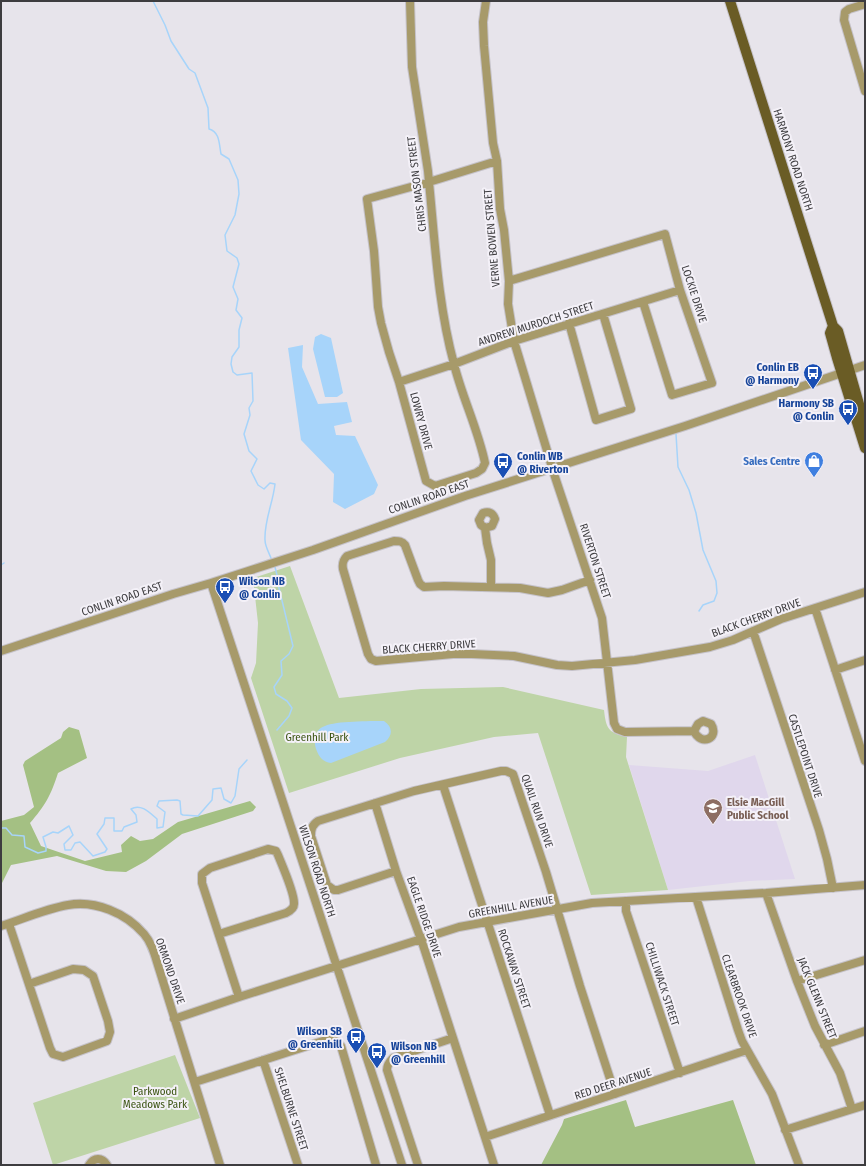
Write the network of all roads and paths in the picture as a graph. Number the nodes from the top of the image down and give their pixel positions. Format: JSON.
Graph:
{"nodes":[{"id":1,"x":410,"y":1,"type":"edge"},
{"id":2,"x":486,"y":1,"type":"edge"},
{"id":3,"x":730,"y":1,"type":"edge"},
{"id":4,"x":865,"y":4,"type":"edge"},
{"id":5,"x":863,"y":75,"type":"edge"},
{"id":6,"x":865,"y":90,"type":"edge"},
{"id":7,"x":496,"y":161,"type":"junction"},
{"id":8,"x":429,"y":182,"type":"junction"},
{"id":9,"x":509,"y":281,"type":"junction"},
{"id":10,"x":680,"y":290,"type":"junction"},
{"id":11,"x":644,"y":302,"type":"junction"},
{"id":12,"x":603,"y":314,"type":"junction"},
{"id":13,"x":569,"y":323,"type":"junction"},
{"id":14,"x":514,"y":341,"type":"junction"},
{"id":15,"x":454,"y":364,"type":"junction"},
{"id":16,"x":865,"y":365,"type":"edge"},
{"id":17,"x":845,"y":371,"type":"junction"},
{"id":18,"x":399,"y":382,"type":"junction"},
{"id":19,"x":865,"y":425,"type":"edge"},
{"id":20,"x":865,"y":448,"type":"edge"},
{"id":21,"x":552,"y":468,"type":"junction"},
{"id":22,"x":485,"y":528,"type":"dead end"},
{"id":23,"x":590,"y":580,"type":"junction"},
{"id":24,"x":211,"y":583,"type":"junction"},
{"id":25,"x":491,"y":587,"type":"junction"},
{"id":26,"x":865,"y":592,"type":"edge"},
{"id":27,"x":815,"y":608,"type":"junction"},
{"id":28,"x":753,"y":631,"type":"junction"},
{"id":29,"x":1,"y":651,"type":"edge"},
{"id":30,"x":865,"y":660,"type":"edge"},
{"id":31,"x":608,"y":663,"type":"junction"},
{"id":32,"x":836,"y":670,"type":"junction"},
{"id":33,"x":694,"y":731,"type":"dead end"},
{"id":34,"x":865,"y":761,"type":"edge"},
{"id":35,"x":443,"y":785,"type":"junction"},
{"id":36,"x":375,"y":803,"type":"junction"},
{"id":37,"x":396,"y":872,"type":"junction"},
{"id":38,"x":865,"y":885,"type":"edge"},
{"id":39,"x":833,"y":888,"type":"junction"},
{"id":40,"x":766,"y":893,"type":"junction"},
{"id":41,"x":696,"y":897,"type":"junction"},
{"id":42,"x":626,"y":900,"type":"junction"},
{"id":43,"x":557,"y":910,"type":"junction"},
{"id":44,"x":488,"y":922,"type":"junction"},
{"id":45,"x":5,"y":925,"type":"edge"},
{"id":46,"x":219,"y":934,"type":"junction"},
{"id":47,"x":421,"y":939,"type":"junction"},
{"id":48,"x":865,"y":960,"type":"edge"},
{"id":49,"x":337,"y":966,"type":"junction"},
{"id":50,"x":797,"y":981,"type":"junction"},
{"id":51,"x":29,"y":984,"type":"junction"},
{"id":52,"x":239,"y":997,"type":"junction"},
{"id":53,"x":174,"y":1019,"type":"junction"},
{"id":54,"x":865,"y":1031,"type":"edge"},
{"id":55,"x":453,"y":1038,"type":"junction"},
{"id":56,"x":824,"y":1045,"type":"junction"},
{"id":57,"x":747,"y":1050,"type":"junction"},
{"id":58,"x":263,"y":1060,"type":"junction"},
{"id":59,"x":680,"y":1073,"type":"junction"},
{"id":60,"x":195,"y":1082,"type":"junction"},
{"id":61,"x":615,"y":1094,"type":"junction"},
{"id":62,"x":865,"y":1105,"type":"edge"},
{"id":63,"x":852,"y":1109,"type":"junction"},
{"id":64,"x":550,"y":1115,"type":"junction"},
{"id":65,"x":785,"y":1130,"type":"junction"},
{"id":66,"x":485,"y":1137,"type":"junction"},
{"id":67,"x":89,"y":1165,"type":"edge"},
{"id":68,"x":107,"y":1165,"type":"edge"},
{"id":69,"x":220,"y":1165,"type":"edge"},
{"id":70,"x":298,"y":1165,"type":"edge"},
{"id":71,"x":376,"y":1165,"type":"edge"},
{"id":72,"x":402,"y":1165,"type":"edge"},
{"id":73,"x":418,"y":1165,"type":"edge"},
{"id":74,"x":494,"y":1165,"type":"edge"},
{"id":75,"x":799,"y":1165,"type":"edge"}],
"edges":[{"from":1,"to":8,"type":"street","name":"CHRIS MASON STREET"},
{"from":2,"to":7,"type":"street","name":"VERNE BOWEN STREET"},
{"from":3,"to":17,"type":"main road","name":"HARMONY ROAD NORTH"},
{"from":4,"to":5,"type":"street"},
{"from":5,"to":6,"type":"street"},
{"from":7,"to":8,"type":"street"},
{"from":7,"to":9,"type":"street","name":"VERNE BOWEN STREET"},
{"from":8,"to":15,"type":"street","name":"CHRIS MASON STREET"},
{"from":8,"to":18,"type":"street","name":"LOWRY DRIVE"},
{"from":9,"to":10,"type":"street","name":"LOCKIE DRIVE"},
{"from":9,"to":14,"type":"street","name":"VERNE BOWEN STREET"},
{"from":10,"to":11,"type":"street","name":"ANDREW MURDOCH STREET"},
{"from":10,"to":11,"type":"street","name":"LOCKIE DRIVE"},
{"from":11,"to":12,"type":"street","name":"ANDREW MURDOCH STREET"},
{"from":12,"to":13,"type":"street","name":"ANDREW MURDOCH STREET"},
{"from":12,"to":13,"type":"street"},
{"from":13,"to":14,"type":"street","name":"ANDREW MURDOCH STREET"},
{"from":14,"to":15,"type":"street","name":"ANDREW MURDOCH STREET"},
{"from":14,"to":21,"type":"street","name":"VERNE BOWEN STREET"},
{"from":15,"to":18,"type":"street","name":"ANDREW MURDOCH STREET"},
{"from":15,"to":18,"type":"street","name":"LOWRY DRIVE"},
{"from":16,"to":17,"type":"street","name":"CONLIN ROAD EAST"},
{"from":17,"to":19,"type":"main road","name":"HARMONY ROAD NORTH"},
{"from":17,"to":20,"type":"main road","name":"HARMONY ROAD NORTH"},
{"from":17,"to":21,"type":"street","name":"CONLIN ROAD EAST"},
{"from":21,"to":23,"type":"street","name":"RIVERTON STREET"},
{"from":21,"to":24,"type":"street","name":"CONLIN ROAD EAST"},
{"from":22,"to":25,"type":"street"},
{"from":23,"to":25,"type":"street","name":"BLACK CHERRY DRIVE"},
{"from":23,"to":31,"type":"street","name":"RIVERTON STREET"},
{"from":24,"to":29,"type":"street","name":"CONLIN ROAD EAST"},
{"from":24,"to":49,"type":"street","name":"WILSON ROAD NORTH"},
{"from":25,"to":31,"type":"street","name":"BLACK CHERRY DRIVE"},
{"from":26,"to":27,"type":"street","name":"BLACK CHERRY DRIVE"},
{"from":27,"to":28,"type":"street","name":"BLACK CHERRY DRIVE"},
{"from":27,"to":32,"type":"street"},
{"from":28,"to":31,"type":"street","name":"BLACK CHERRY DRIVE"},
{"from":28,"to":39,"type":"street","name":"CASTLEPOINT DRIVE"},
{"from":30,"to":32,"type":"street"},
{"from":31,"to":33,"type":"street","name":"RIVERTON STREET"},
{"from":32,"to":34,"type":"street"},
{"from":35,"to":36,"type":"street","name":"QUAIL RUN DRIVE"},
{"from":35,"to":43,"type":"street","name":"QUAIL RUN DRIVE"},
{"from":35,"to":44,"type":"street","name":"ROCKAWAY STREET"},
{"from":36,"to":37,"type":"street","name":"EAGLE RIDGE DRIVE"},
{"from":36,"to":37,"type":"street","name":"QUAIL RUN DRIVE"},
{"from":37,"to":47,"type":"street","name":"EAGLE RIDGE DRIVE"},
{"from":38,"to":39,"type":"street","name":"GREENHILL AVENUE"},
{"from":39,"to":40,"type":"street","name":"GREENHILL AVENUE"},
{"from":40,"to":41,"type":"street","name":"GREENHILL AVENUE"},
{"from":40,"to":50,"type":"street","name":"JACK GLENN STREET"},
{"from":41,"to":42,"type":"street","name":"GREENHILL AVENUE"},
{"from":41,"to":57,"type":"street","name":"CLEARBROOK DRIVE"},
{"from":42,"to":43,"type":"street","name":"GREENHILL AVENUE"},
{"from":42,"to":59,"type":"street","name":"CHILLIWACK STREET"},
{"from":43,"to":44,"type":"street","name":"GREENHILL AVENUE"},
{"from":43,"to":61,"type":"street","name":"QUAIL RUN DRIVE"},
{"from":44,"to":47,"type":"street","name":"GREENHILL AVENUE"},
{"from":44,"to":64,"type":"street","name":"ROCKAWAY STREET"},
{"from":45,"to":51,"type":"street"},
{"from":45,"to":53,"type":"street","name":"ORMOND DRIVE"},
{"from":46,"to":46,"type":"street"},
{"from":46,"to":52,"type":"street"},
{"from":47,"to":49,"type":"street","name":"GREENHILL AVENUE"},
{"from":47,"to":55,"type":"street","name":"EAGLE RIDGE DRIVE"},
{"from":48,"to":50,"type":"street"},
{"from":49,"to":52,"type":"street","name":"GREENHILL AVENUE"},
{"from":49,"to":72,"type":"street","name":"WILSON ROAD NORTH"},
{"from":50,"to":56,"type":"street","name":"JACK GLENN STREET"},
{"from":51,"to":51,"type":"street"},
{"from":52,"to":53,"type":"street","name":"GREENHILL AVENUE"},
{"from":53,"to":60,"type":"street","name":"ORMOND DRIVE"},
{"from":54,"to":56,"type":"street"},
{"from":55,"to":66,"type":"street","name":"EAGLE RIDGE DRIVE"},
{"from":55,"to":73,"type":"street"},
{"from":56,"to":63,"type":"street","name":"JACK GLENN STREET"},
{"from":57,"to":59,"type":"street","name":"RED DEER AVENUE"},
{"from":57,"to":65,"type":"street","name":"CLEARBROOK DRIVE"},
{"from":58,"to":60,"type":"street"},
{"from":58,"to":70,"type":"street","name":"SHELBURNE STREET"},
{"from":58,"to":71,"type":"street"},
{"from":59,"to":61,"type":"street","name":"RED DEER AVENUE"},
{"from":60,"to":69,"type":"street","name":"ORMOND DRIVE"},
{"from":61,"to":64,"type":"street","name":"RED DEER AVENUE"},
{"from":62,"to":63,"type":"street"},
{"from":63,"to":65,"type":"street"},
{"from":64,"to":66,"type":"street","name":"RED DEER AVENUE"},
{"from":65,"to":75,"type":"street","name":"CLEARBROOK DRIVE"},
{"from":66,"to":74,"type":"street","name":"EAGLE RIDGE DRIVE"},
{"from":67,"to":68,"type":"street"}]}
